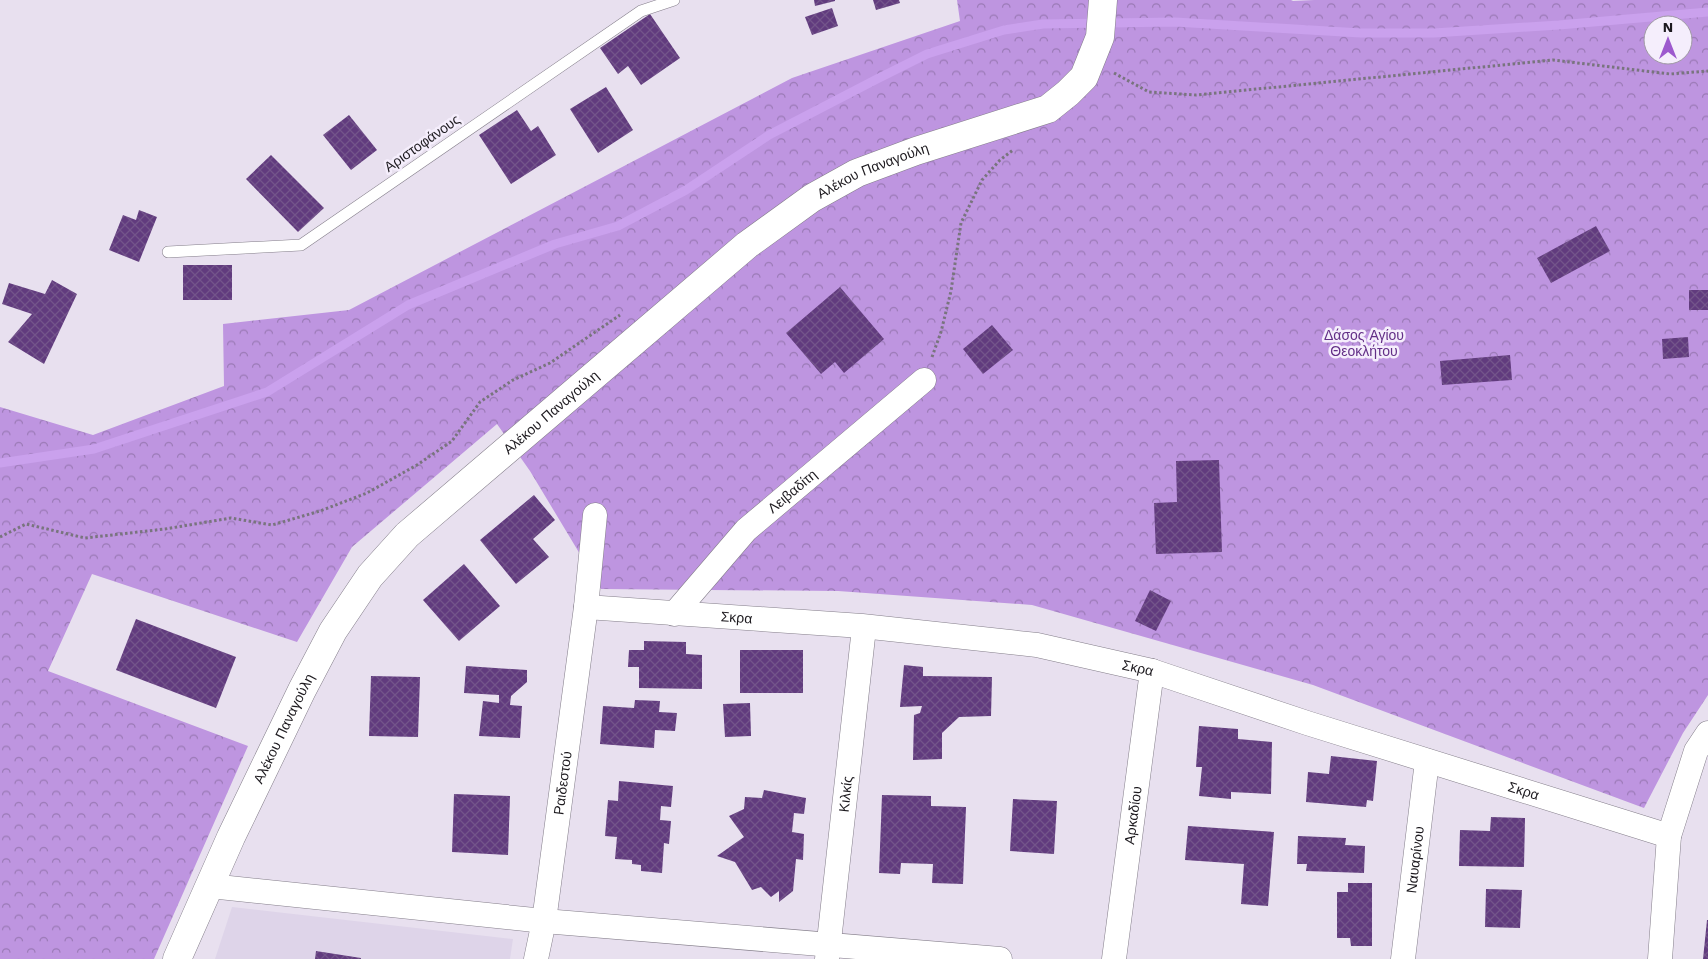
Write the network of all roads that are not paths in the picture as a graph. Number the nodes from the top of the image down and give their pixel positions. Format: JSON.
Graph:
{"nodes":[{"id":1,"x":674,"y":0,"type":"edge"},
{"id":2,"x":1103,"y":0,"type":"edge"},
{"id":3,"x":168,"y":252,"type":"dead end"},
{"id":4,"x":924,"y":380,"type":"road end"},
{"id":5,"x":595,"y":515,"type":"dead end"},
{"id":6,"x":586,"y":607,"type":"junction"},
{"id":7,"x":674,"y":614,"type":"junction"},
{"id":8,"x":864,"y":628,"type":"junction"},
{"id":9,"x":1152,"y":671,"type":"junction"},
{"id":10,"x":1708,"y":733,"type":"edge"},
{"id":11,"x":1427,"y":761,"type":"junction"},
{"id":12,"x":1669,"y":836,"type":"junction"},
{"id":13,"x":210,"y":886,"type":"junction"},
{"id":14,"x":544,"y":921,"type":"junction"},
{"id":15,"x":828,"y":952,"type":"edge"},
{"id":16,"x":177,"y":959,"type":"edge"},
{"id":17,"x":536,"y":959,"type":"edge"},
{"id":18,"x":1000,"y":959,"type":"edge"},
{"id":19,"x":1114,"y":959,"type":"edge"},
{"id":20,"x":1403,"y":959,"type":"edge"},
{"id":21,"x":1660,"y":959,"type":"edge"}],
"edges":[{"from":1,"to":3,"type":"lane","name":"Αριστοφάνους"},
{"from":2,"to":13,"type":"main road","name":"Αλέκου Παναγούλη"},
{"from":4,"to":7,"type":"street","name":"Λειβαδίτη"},
{"from":5,"to":6,"type":"street","name":"Ραιδεστού"},
{"from":6,"to":7,"type":"street","name":"Σκρα"},
{"from":6,"to":14,"type":"street","name":"Ραιδεστού"},
{"from":7,"to":8,"type":"street","name":"Σκρα"},
{"from":8,"to":9,"type":"street","name":"Σκρα"},
{"from":8,"to":15,"type":"street","name":"Κιλκίς"},
{"from":9,"to":11,"type":"street","name":"Σκρα"},
{"from":9,"to":19,"type":"street","name":"Αρκαδίου"},
{"from":10,"to":12,"type":"street"},
{"from":11,"to":12,"type":"street","name":"Σκρα"},
{"from":11,"to":20,"type":"street","name":"Ναυαρίνου"},
{"from":12,"to":21,"type":"street"},
{"from":13,"to":14,"type":"street"},
{"from":13,"to":16,"type":"main road","name":"Αλέκου Παναγούλη"},
{"from":14,"to":15,"type":"street"},
{"from":14,"to":17,"type":"street","name":"Ραιδεστού"},
{"from":15,"to":18,"type":"street"}]}
